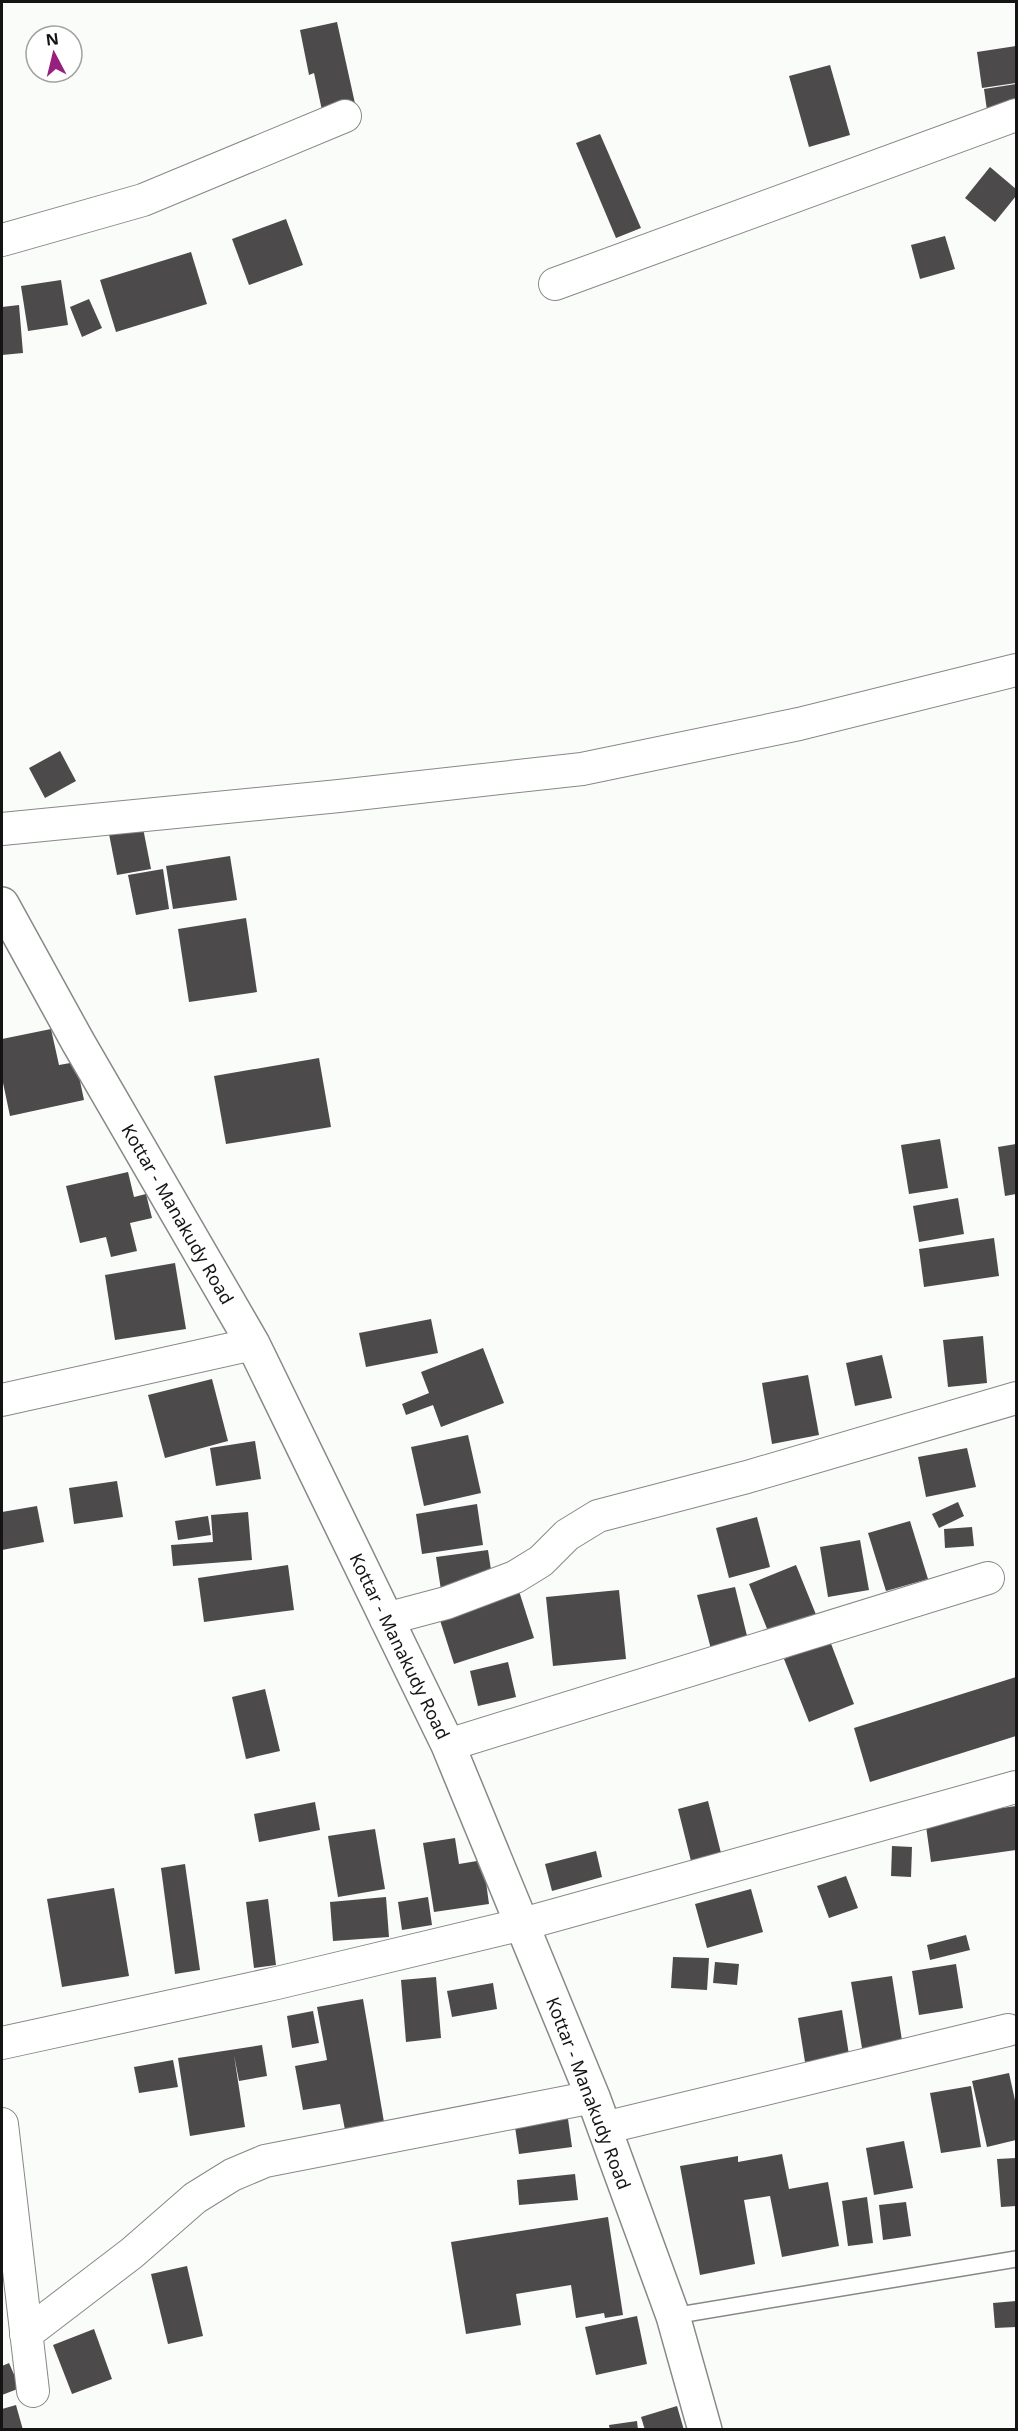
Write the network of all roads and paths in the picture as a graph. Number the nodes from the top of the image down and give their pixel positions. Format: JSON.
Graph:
{"nodes":[{"id":1,"x":1017,"y":115,"type":"edge"},
{"id":2,"x":345,"y":116,"type":"dead end"},
{"id":3,"x":2,"y":240,"type":"edge"},
{"id":4,"x":555,"y":284,"type":"dead end"},
{"id":5,"x":1016,"y":673,"type":"edge"},
{"id":6,"x":2,"y":829,"type":"edge"},
{"id":7,"x":2,"y":904,"type":"edge"},
{"id":8,"x":253,"y":1344,"type":"junction"},
{"id":9,"x":1017,"y":1398,"type":"edge"},
{"id":10,"x":2,"y":1401,"type":"edge"},
{"id":11,"x":988,"y":1578,"type":"dead end"},
{"id":12,"x":386,"y":1619,"type":"junction"},
{"id":13,"x":448,"y":1745,"type":"junction"},
{"id":14,"x":1017,"y":1787,"type":"edge"},
{"id":15,"x":523,"y":1924,"type":"junction"},
{"id":16,"x":1008,"y":2030,"type":"dead end"},
{"id":17,"x":2,"y":2043,"type":"edge"},
{"id":18,"x":593,"y":2097,"type":"junction"},
{"id":19,"x":2,"y":2124,"type":"edge"},
{"id":20,"x":604,"y":2128,"type":"junction"},
{"id":21,"x":1017,"y":2259,"type":"edge"},
{"id":22,"x":672,"y":2316,"type":"junction"},
{"id":23,"x":26,"y":2334,"type":"junction"},
{"id":24,"x":33,"y":2391,"type":"dead end"},
{"id":25,"x":705,"y":2430,"type":"edge"}],
"edges":[{"from":1,"to":4,"type":"street"},
{"from":2,"to":3,"type":"street"},
{"from":5,"to":6,"type":"street"},
{"from":7,"to":8,"type":"main road","name":"Kottar - Manakudy Road"},
{"from":8,"to":10,"type":"street"},
{"from":8,"to":12,"type":"main road","name":"Kottar - Manakudy Road"},
{"from":9,"to":12,"type":"street"},
{"from":11,"to":13,"type":"street"},
{"from":12,"to":13,"type":"main road","name":"Kottar - Manakudy Road"},
{"from":13,"to":15,"type":"main road","name":"Kottar - Manakudy Road"},
{"from":14,"to":15,"type":"street"},
{"from":15,"to":17,"type":"street"},
{"from":15,"to":18,"type":"main road","name":"Kottar - Manakudy Road"},
{"from":16,"to":20,"type":"street"},
{"from":18,"to":20,"type":"main road","name":"Kottar - Manakudy Road"},
{"from":18,"to":23,"type":"street"},
{"from":19,"to":23,"type":"street"},
{"from":20,"to":22,"type":"main road","name":"Kottar - Manakudy Road"},
{"from":21,"to":22,"type":"lane"},
{"from":22,"to":25,"type":"main road","name":"Kottar - Manakudy Road"},
{"from":23,"to":24,"type":"street"}]}
